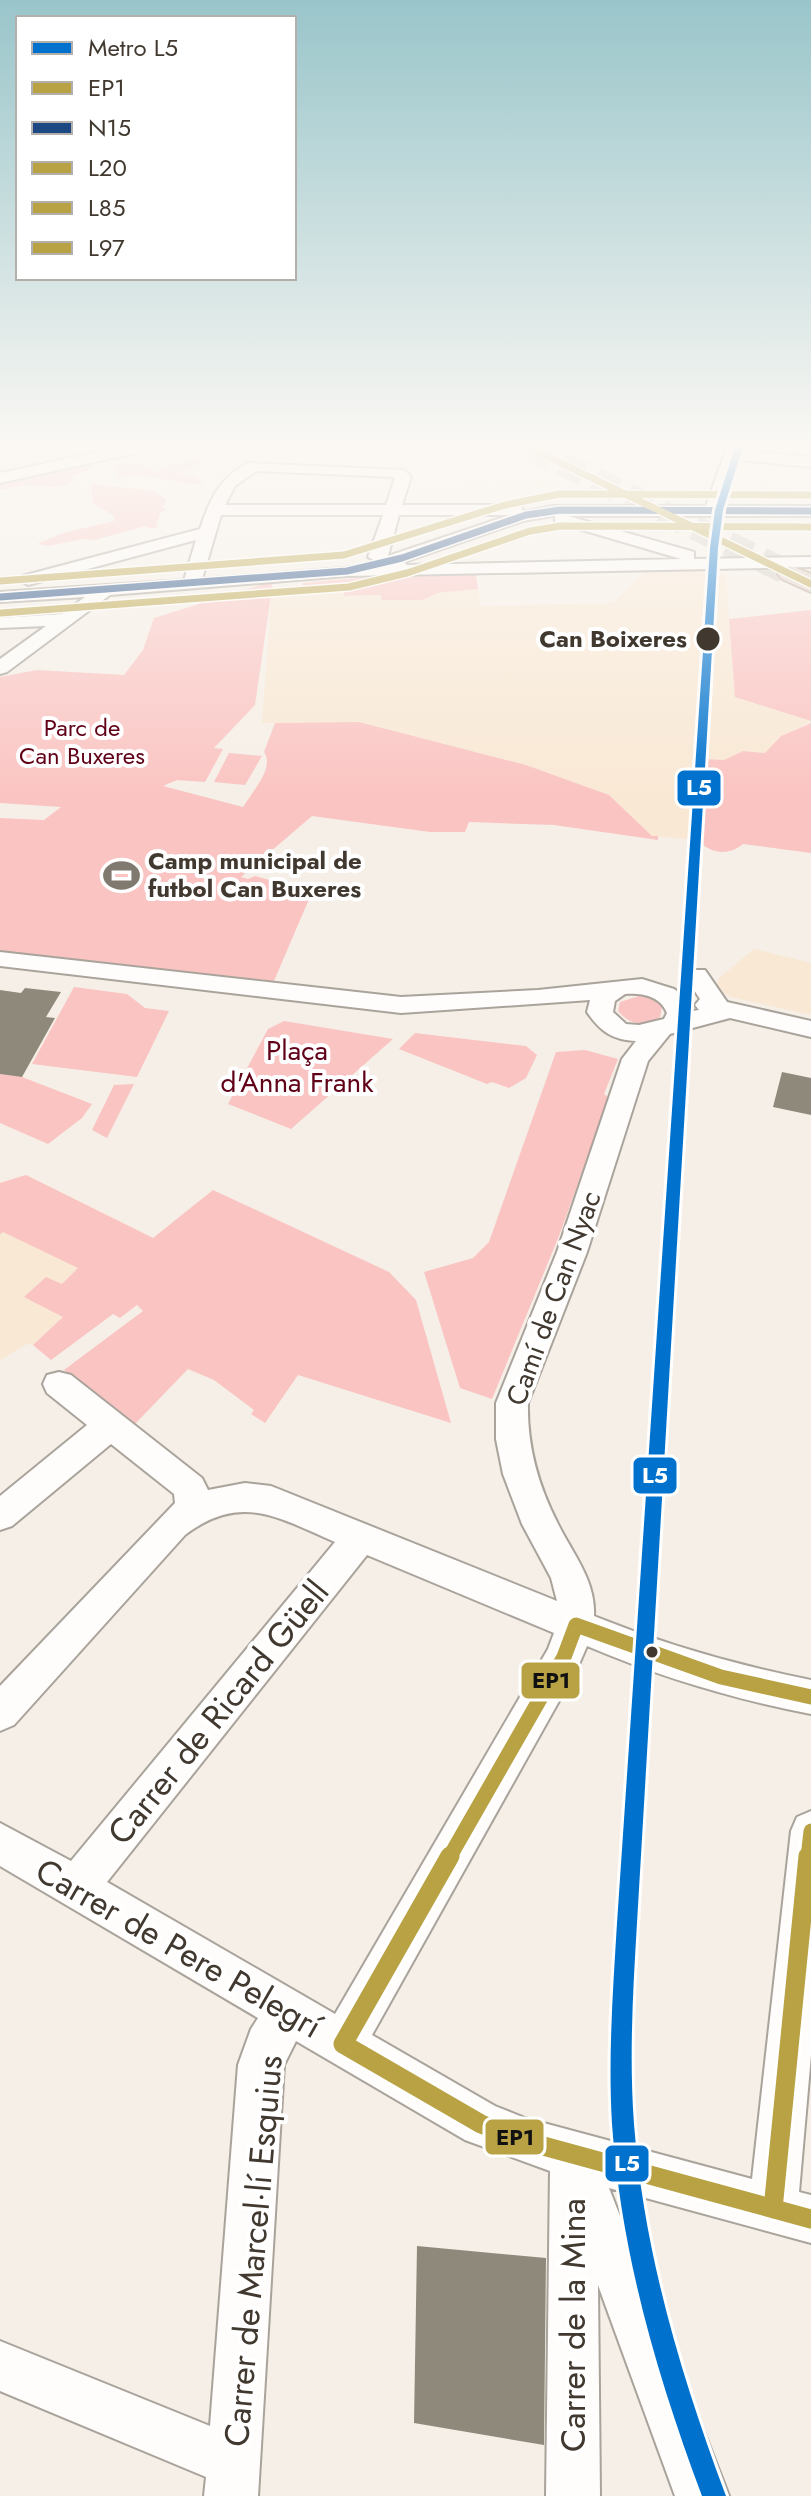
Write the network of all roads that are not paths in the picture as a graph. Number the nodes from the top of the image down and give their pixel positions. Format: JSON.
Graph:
{"nodes":[{"id":1,"x":97,"y":563,"type":"edge"},
{"id":2,"x":198,"y":563,"type":"edge"},
{"id":3,"x":378,"y":563,"type":"edge"},
{"id":4,"x":389,"y":563,"type":"edge"},
{"id":5,"x":712,"y":564,"type":"joint"},
{"id":6,"x":412,"y":570,"type":"junction"},
{"id":7,"x":347,"y":571,"type":"junction"},
{"id":8,"x":804,"y":573,"type":"edge"},
{"id":9,"x":192,"y":584,"type":"junction"},
{"id":10,"x":5,"y":590,"type":"edge"},
{"id":11,"x":106,"y":590,"type":"junction"},
{"id":12,"x":67,"y":619,"type":"junction"},
{"id":13,"x":0,"y":623,"type":"edge"},
{"id":14,"x":2,"y":668,"type":"edge"},
{"id":15,"x":0,"y":959,"type":"edge"},
{"id":16,"x":696,"y":975,"type":"dead end"},
{"id":17,"x":612,"y":990,"type":"junction"},
{"id":18,"x":538,"y":998,"type":"junction"},
{"id":19,"x":722,"y":1008,"type":"junction"},
{"id":20,"x":669,"y":1018,"type":"junction"},
{"id":21,"x":610,"y":1023,"type":"junction"},
{"id":22,"x":811,"y":1029,"type":"edge"},
{"id":23,"x":635,"y":1059,"type":"junction"},
{"id":24,"x":59,"y":1384,"type":"dead end"},
{"id":25,"x":110,"y":1425,"type":"junction"},
{"id":26,"x":188,"y":1511,"type":"junction"},
{"id":27,"x":0,"y":1516,"type":"edge"},
{"id":28,"x":361,"y":1536,"type":"junction"},
{"id":29,"x":576,"y":1625,"type":"junction"},
{"id":30,"x":811,"y":1697,"type":"edge"},
{"id":31,"x":0,"y":1713,"type":"edge"},
{"id":32,"x":811,"y":1831,"type":"edge"},
{"id":33,"x":0,"y":1843,"type":"edge"},
{"id":34,"x":76,"y":1888,"type":"junction"},
{"id":35,"x":289,"y":2012,"type":"junction"},
{"id":36,"x":343,"y":2044,"type":"junction"},
{"id":37,"x":573,"y":2154,"type":"junction"},
{"id":38,"x":792,"y":2214,"type":"edge"},
{"id":39,"x":0,"y":2366,"type":"edge"},
{"id":40,"x":233,"y":2479,"type":"edge"},
{"id":41,"x":573,"y":2496,"type":"edge"},
{"id":42,"x":702,"y":2496,"type":"edge"}],
"edges":[{"from":1,"to":10,"type":"street"},
{"from":2,"to":9,"type":"street"},
{"from":3,"to":7,"type":"street"},
{"from":4,"to":6,"type":"street"},
{"from":5,"to":6,"type":"street"},
{"from":5,"to":8,"type":"street"},
{"from":6,"to":7,"type":"street"},
{"from":7,"to":9,"type":"street"},
{"from":9,"to":11,"type":"street"},
{"from":10,"to":11,"type":"street"},
{"from":11,"to":12,"type":"street"},
{"from":12,"to":13,"type":"street"},
{"from":12,"to":14,"type":"street"},
{"from":15,"to":18,"type":"street"},
{"from":16,"to":19,"type":"street"},
{"from":17,"to":18,"type":"street"},
{"from":17,"to":20,"type":"street"},
{"from":17,"to":21,"type":"street"},
{"from":18,"to":21,"type":"street"},
{"from":19,"to":20,"type":"street"},
{"from":19,"to":22,"type":"street"},
{"from":20,"to":21,"type":"street"},
{"from":20,"to":23,"type":"street","name":"Camí de Can Nyac"},
{"from":21,"to":23,"type":"street"},
{"from":23,"to":29,"type":"street","name":"Camí de Can Nyac"},
{"from":24,"to":25,"type":"street"},
{"from":25,"to":26,"type":"street"},
{"from":25,"to":27,"type":"street"},
{"from":26,"to":28,"type":"street"},
{"from":26,"to":31,"type":"street"},
{"from":28,"to":29,"type":"street"},
{"from":28,"to":34,"type":"street","name":"Carrer de Ricard Güell"},
{"from":29,"to":30,"type":"street"},
{"from":29,"to":36,"type":"street"},
{"from":32,"to":38,"type":"street"},
{"from":33,"to":34,"type":"street","name":"Carrer de Pere Pelegrí"},
{"from":34,"to":35,"type":"street","name":"Carrer de Pere Pelegrí"},
{"from":35,"to":36,"type":"street","name":"Carrer de Pere Pelegrí"},
{"from":35,"to":40,"type":"street","name":"Carrer de Marcel·lí Esquius"},
{"from":36,"to":37,"type":"street","name":"Carrer de Pere Pelegrí"},
{"from":37,"to":38,"type":"street","name":"Carrer de Pere Pelegrí"},
{"from":37,"to":41,"type":"street","name":"Carrer de la Mina"},
{"from":37,"to":42,"type":"street"},
{"from":39,"to":40,"type":"street"}]}
